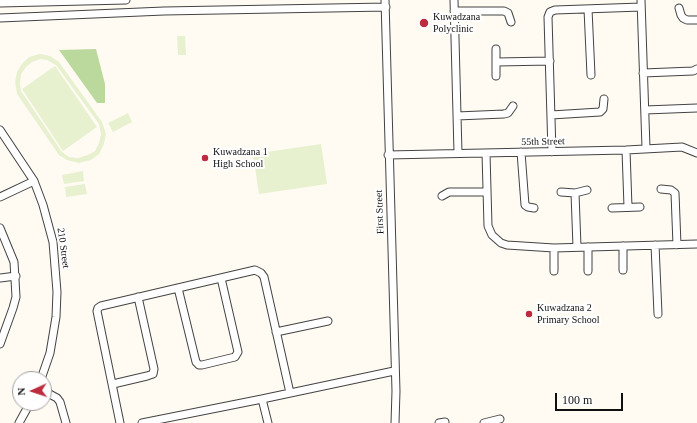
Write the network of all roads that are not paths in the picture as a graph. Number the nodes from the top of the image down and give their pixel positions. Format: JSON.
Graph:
{"nodes":[{"id":1,"x":126,"y":0,"type":"edge"},
{"id":2,"x":454,"y":0,"type":"edge"},
{"id":3,"x":78,"y":1,"type":"edge"},
{"id":4,"x":0,"y":3,"type":"edge"},
{"id":5,"x":386,"y":3,"type":"edge"},
{"id":6,"x":355,"y":4,"type":"edge"},
{"id":7,"x":641,"y":4,"type":"edge"},
{"id":8,"x":291,"y":5,"type":"edge"},
{"id":9,"x":679,"y":8,"type":"dead end"},
{"id":10,"x":588,"y":9,"type":"junction"},
{"id":11,"x":454,"y":11,"type":"junction"},
{"id":12,"x":78,"y":15,"type":"junction"},
{"id":13,"x":0,"y":18,"type":"edge"},
{"id":14,"x":697,"y":20,"type":"edge"},
{"id":15,"x":511,"y":22,"type":"dead end"},
{"id":16,"x":496,"y":49,"type":"dead end"},
{"id":17,"x":550,"y":61,"type":"junction"},
{"id":18,"x":496,"y":62,"type":"junction"},
{"id":19,"x":697,"y":69,"type":"edge"},
{"id":20,"x":643,"y":73,"type":"junction"},
{"id":21,"x":591,"y":75,"type":"dead end"},
{"id":22,"x":496,"y":76,"type":"dead end"},
{"id":23,"x":604,"y":99,"type":"dead end"},
{"id":24,"x":513,"y":106,"type":"dead end"},
{"id":25,"x":697,"y":108,"type":"edge"},
{"id":26,"x":645,"y":110,"type":"junction"},
{"id":27,"x":551,"y":115,"type":"junction"},
{"id":28,"x":457,"y":116,"type":"junction"},
{"id":29,"x":0,"y":130,"type":"edge"},
{"id":30,"x":646,"y":148,"type":"junction"},
{"id":31,"x":626,"y":150,"type":"junction"},
{"id":32,"x":521,"y":152,"type":"junction"},
{"id":33,"x":552,"y":152,"type":"junction"},
{"id":34,"x":458,"y":153,"type":"junction"},
{"id":35,"x":486,"y":153,"type":"junction"},
{"id":36,"x":697,"y":153,"type":"edge"},
{"id":37,"x":388,"y":155,"type":"junction"},
{"id":38,"x":34,"y":181,"type":"junction"},
{"id":39,"x":587,"y":190,"type":"dead end"},
{"id":40,"x":661,"y":190,"type":"dead end"},
{"id":41,"x":487,"y":192,"type":"junction"},
{"id":42,"x":561,"y":192,"type":"dead end"},
{"id":43,"x":574,"y":193,"type":"junction"},
{"id":44,"x":442,"y":196,"type":"dead end"},
{"id":45,"x":0,"y":197,"type":"edge"},
{"id":46,"x":628,"y":207,"type":"junction"},
{"id":47,"x":640,"y":207,"type":"dead end"},
{"id":48,"x":534,"y":208,"type":"dead end"},
{"id":49,"x":612,"y":208,"type":"dead end"},
{"id":50,"x":0,"y":229,"type":"edge"},
{"id":51,"x":677,"y":244,"type":"junction"},
{"id":52,"x":697,"y":244,"type":"edge"},
{"id":53,"x":656,"y":245,"type":"junction"},
{"id":54,"x":623,"y":246,"type":"junction"},
{"id":55,"x":577,"y":247,"type":"junction"},
{"id":56,"x":588,"y":247,"type":"junction"},
{"id":57,"x":554,"y":248,"type":"junction"},
{"id":58,"x":623,"y":270,"type":"dead end"},
{"id":59,"x":554,"y":271,"type":"dead end"},
{"id":60,"x":588,"y":271,"type":"dead end"},
{"id":61,"x":16,"y":276,"type":"junction"},
{"id":62,"x":0,"y":278,"type":"edge"},
{"id":63,"x":221,"y":278,"type":"junction"},
{"id":64,"x":178,"y":288,"type":"junction"},
{"id":65,"x":138,"y":297,"type":"junction"},
{"id":66,"x":658,"y":314,"type":"dead end"},
{"id":67,"x":328,"y":321,"type":"dead end"},
{"id":68,"x":2,"y":332,"type":"edge"},
{"id":69,"x":276,"y":332,"type":"junction"},
{"id":70,"x":0,"y":344,"type":"edge"},
{"id":71,"x":44,"y":371,"type":"edge"},
{"id":72,"x":394,"y":371,"type":"junction"},
{"id":73,"x":113,"y":384,"type":"junction"},
{"id":74,"x":290,"y":393,"type":"junction"},
{"id":75,"x":52,"y":395,"type":"edge"},
{"id":76,"x":262,"y":399,"type":"junction"},
{"id":77,"x":26,"y":411,"type":"edge"},
{"id":78,"x":500,"y":419,"type":"dead end"},
{"id":79,"x":19,"y":423,"type":"edge"},
{"id":80,"x":66,"y":423,"type":"edge"},
{"id":81,"x":120,"y":423,"type":"edge"},
{"id":82,"x":142,"y":423,"type":"edge"},
{"id":83,"x":268,"y":423,"type":"edge"},
{"id":84,"x":395,"y":423,"type":"edge"},
{"id":85,"x":484,"y":423,"type":"edge"}],
"edges":[{"from":1,"to":3,"type":"street"},
{"from":2,"to":11,"type":"street"},
{"from":3,"to":4,"type":"street"},
{"from":3,"to":12,"type":"street"},
{"from":5,"to":6,"type":"street"},
{"from":5,"to":37,"type":"street","name":"First Street"},
{"from":6,"to":8,"type":"street"},
{"from":7,"to":10,"type":"street"},
{"from":7,"to":20,"type":"street"},
{"from":8,"to":12,"type":"street"},
{"from":9,"to":14,"type":"street"},
{"from":10,"to":17,"type":"street"},
{"from":10,"to":21,"type":"street"},
{"from":11,"to":15,"type":"street"},
{"from":11,"to":28,"type":"street"},
{"from":12,"to":13,"type":"street"},
{"from":16,"to":18,"type":"street"},
{"from":17,"to":18,"type":"street"},
{"from":17,"to":27,"type":"street"},
{"from":18,"to":22,"type":"street"},
{"from":19,"to":20,"type":"street"},
{"from":20,"to":26,"type":"street"},
{"from":23,"to":27,"type":"street"},
{"from":24,"to":28,"type":"street"},
{"from":25,"to":26,"type":"street"},
{"from":26,"to":30,"type":"street"},
{"from":27,"to":33,"type":"street"},
{"from":28,"to":34,"type":"street"},
{"from":29,"to":38,"type":"street","name":"210 Street"},
{"from":30,"to":31,"type":"street","name":"55th Street"},
{"from":30,"to":36,"type":"street","name":"55th Street"},
{"from":31,"to":33,"type":"street","name":"55th Street"},
{"from":31,"to":46,"type":"street"},
{"from":32,"to":33,"type":"street","name":"55th Street"},
{"from":32,"to":35,"type":"street","name":"55th Street"},
{"from":32,"to":48,"type":"street"},
{"from":34,"to":35,"type":"street","name":"55th Street"},
{"from":34,"to":37,"type":"street","name":"55th Street"},
{"from":35,"to":41,"type":"street"},
{"from":37,"to":72,"type":"street","name":"First Street"},
{"from":38,"to":45,"type":"street"},
{"from":38,"to":71,"type":"street","name":"210 Street"},
{"from":39,"to":43,"type":"street"},
{"from":40,"to":51,"type":"street"},
{"from":41,"to":44,"type":"street"},
{"from":41,"to":57,"type":"street"},
{"from":42,"to":43,"type":"street"},
{"from":43,"to":55,"type":"street"},
{"from":46,"to":47,"type":"street"},
{"from":46,"to":49,"type":"street"},
{"from":50,"to":61,"type":"street"},
{"from":51,"to":52,"type":"street"},
{"from":51,"to":53,"type":"street"},
{"from":53,"to":54,"type":"street"},
{"from":53,"to":66,"type":"street"},
{"from":54,"to":56,"type":"street"},
{"from":54,"to":58,"type":"street"},
{"from":55,"to":56,"type":"street"},
{"from":55,"to":57,"type":"street"},
{"from":56,"to":60,"type":"street"},
{"from":57,"to":59,"type":"street"},
{"from":61,"to":62,"type":"street"},
{"from":61,"to":68,"type":"street"},
{"from":63,"to":64,"type":"street"},
{"from":63,"to":64,"type":"street"},
{"from":63,"to":69,"type":"street"},
{"from":64,"to":65,"type":"street"},
{"from":65,"to":73,"type":"street"},
{"from":65,"to":73,"type":"street"},
{"from":67,"to":69,"type":"street"},
{"from":68,"to":70,"type":"street"},
{"from":69,"to":74,"type":"street"},
{"from":72,"to":74,"type":"street"},
{"from":72,"to":84,"type":"street","name":"First Street"},
{"from":73,"to":81,"type":"street"},
{"from":74,"to":76,"type":"street"},
{"from":75,"to":80,"type":"street"},
{"from":76,"to":82,"type":"street"},
{"from":76,"to":83,"type":"street"},
{"from":77,"to":79,"type":"street"},
{"from":78,"to":85,"type":"street"}]}
